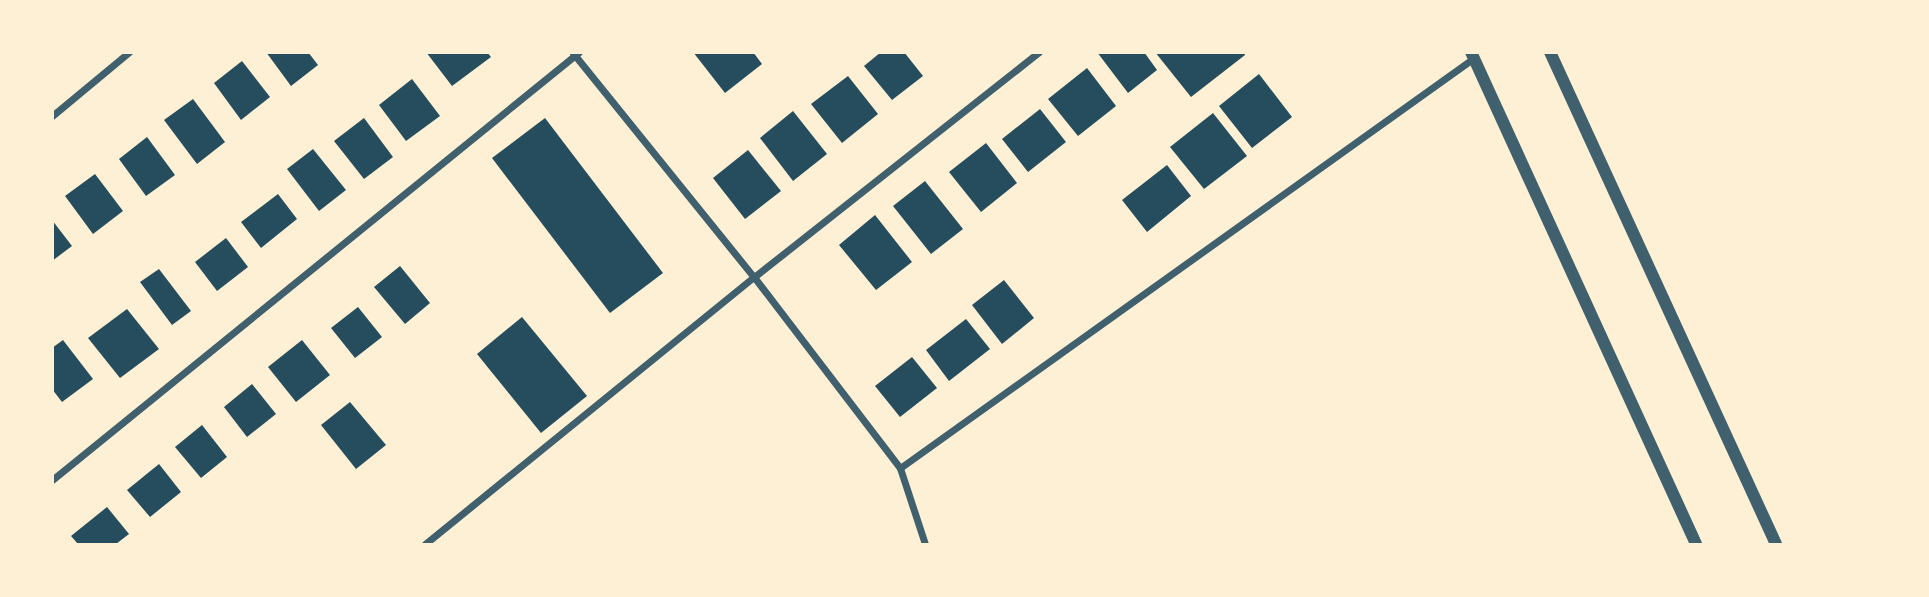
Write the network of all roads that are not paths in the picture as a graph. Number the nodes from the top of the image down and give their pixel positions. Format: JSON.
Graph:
{"nodes":[{"id":1,"x":129,"y":52,"type":"edge"},
{"id":2,"x":1038,"y":52,"type":"edge"},
{"id":3,"x":1550,"y":52,"type":"edge"},
{"id":4,"x":575,"y":54,"type":"edge"},
{"id":5,"x":1473,"y":55,"type":"edge"},
{"id":6,"x":52,"y":116,"type":"edge"},
{"id":7,"x":754,"y":277,"type":"junction"},
{"id":8,"x":900,"y":468,"type":"junction"},
{"id":9,"x":52,"y":480,"type":"edge"},
{"id":10,"x":425,"y":544,"type":"edge"},
{"id":11,"x":925,"y":544,"type":"edge"},
{"id":12,"x":1696,"y":544,"type":"edge"},
{"id":13,"x":1776,"y":544,"type":"edge"}],
"edges":[{"from":1,"to":6,"type":"street"},
{"from":2,"to":7,"type":"street"},
{"from":3,"to":13,"type":"street"},
{"from":4,"to":7,"type":"street"},
{"from":4,"to":9,"type":"street"},
{"from":5,"to":8,"type":"street"},
{"from":5,"to":12,"type":"street"},
{"from":7,"to":8,"type":"street"},
{"from":7,"to":10,"type":"street"},
{"from":8,"to":11,"type":"street"}]}
